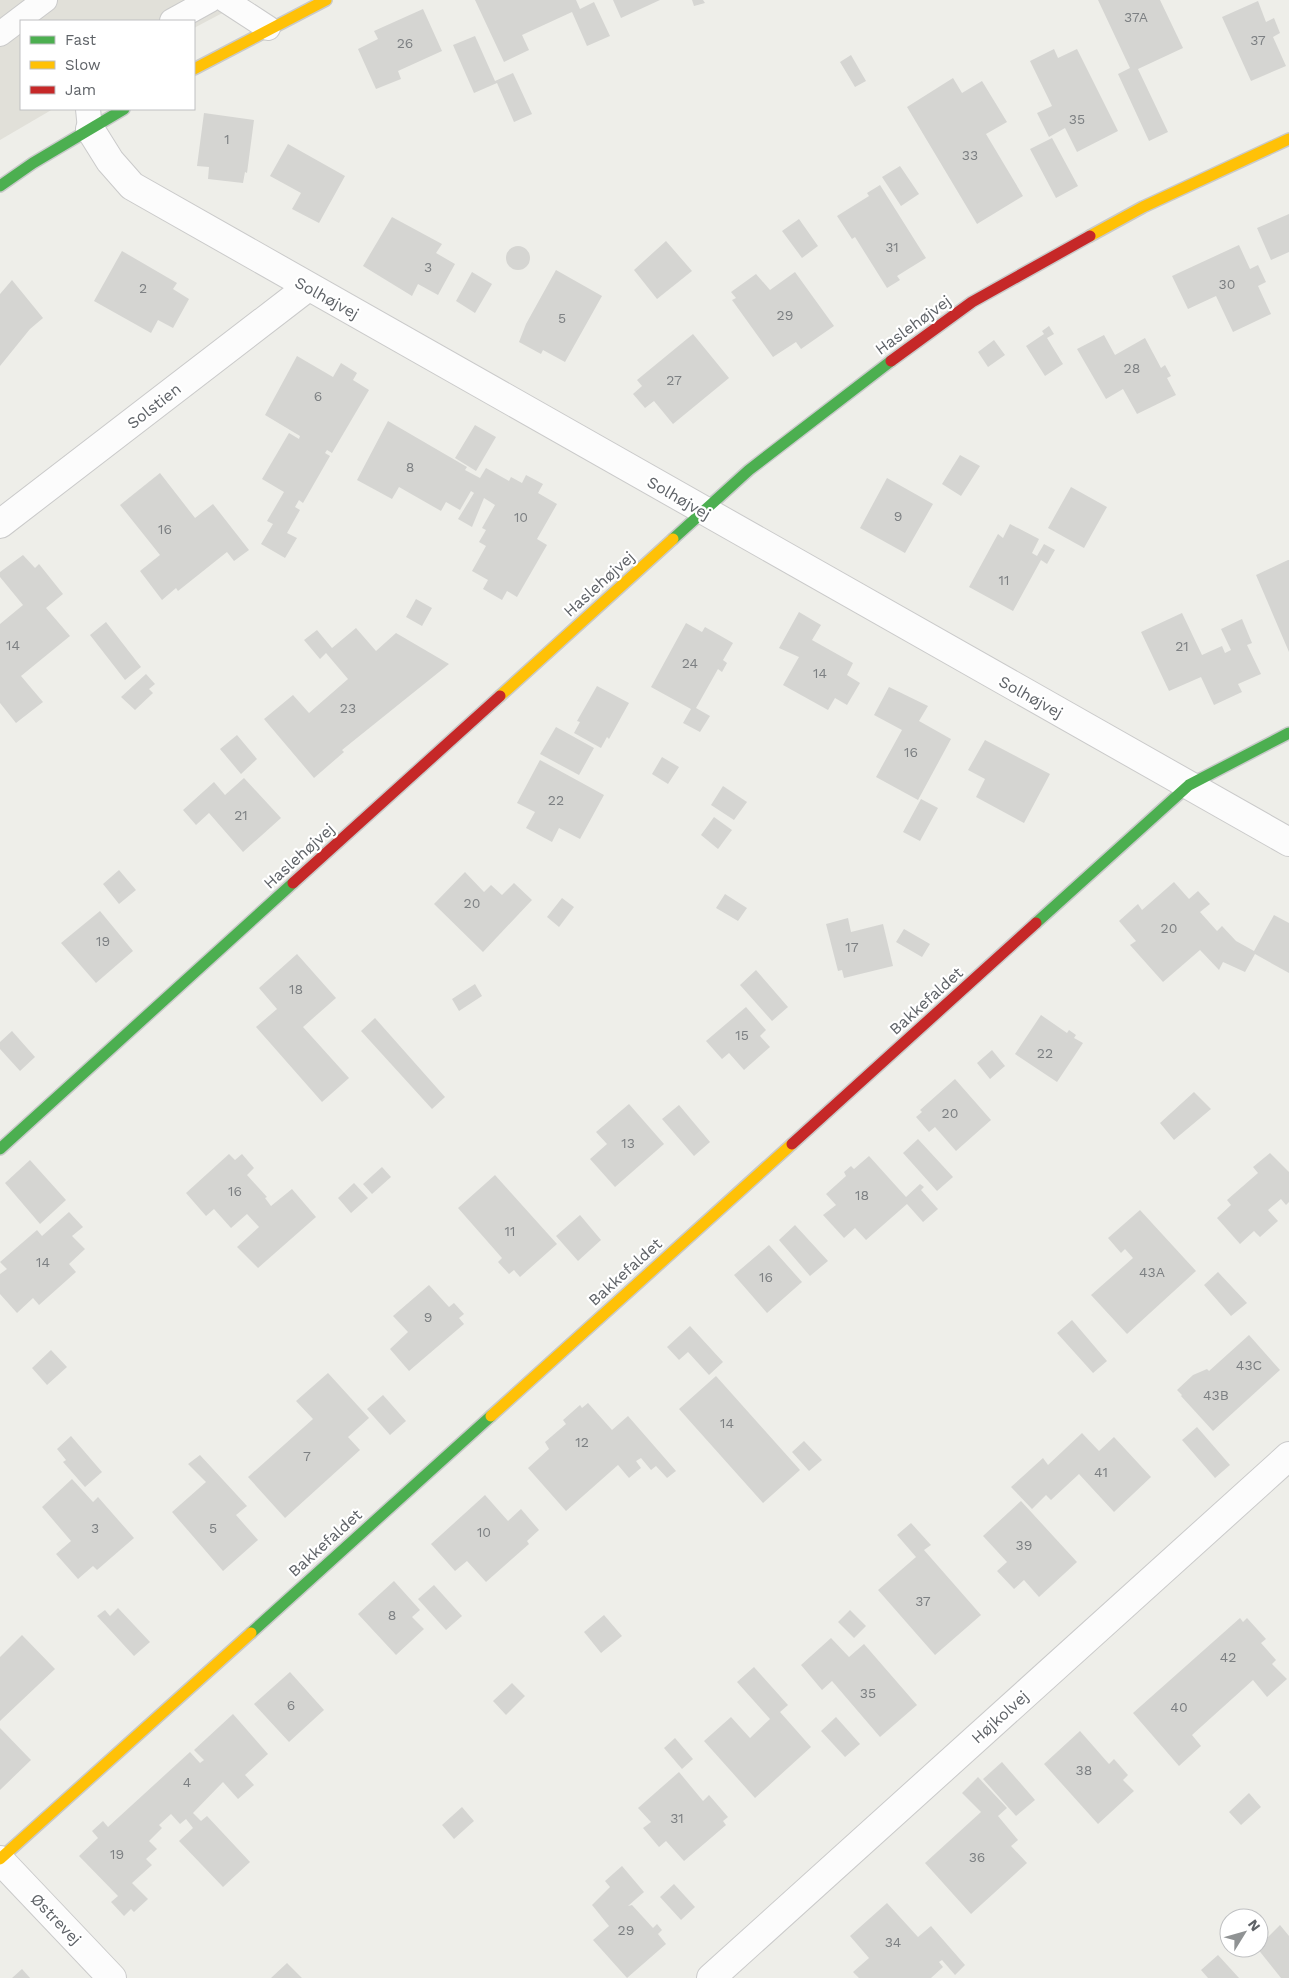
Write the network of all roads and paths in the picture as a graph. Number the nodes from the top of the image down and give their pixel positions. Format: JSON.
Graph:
{"nodes":[{"id":1,"x":210,"y":0,"type":"edge"},
{"id":2,"x":224,"y":0,"type":"edge"},
{"id":3,"x":326,"y":0,"type":"edge"},
{"id":4,"x":44,"y":9,"type":"edge"},
{"id":5,"x":25,"y":20,"type":"edge"},
{"id":6,"x":174,"y":20,"type":"edge"},
{"id":7,"x":20,"y":23,"type":"edge"},
{"id":8,"x":268,"y":28,"type":"junction"},
{"id":9,"x":0,"y":34,"type":"edge"},
{"id":10,"x":195,"y":68,"type":"edge"},
{"id":11,"x":120,"y":110,"type":"edge"},
{"id":12,"x":89,"y":119,"type":"edge"},
{"id":13,"x":1289,"y":139,"type":"edge"},
{"id":14,"x":0,"y":186,"type":"edge"},
{"id":15,"x":308,"y":287,"type":"junction"},
{"id":16,"x":703,"y":512,"type":"junction"},
{"id":17,"x":0,"y":524,"type":"edge"},
{"id":18,"x":1289,"y":733,"type":"edge"},
{"id":19,"x":1189,"y":785,"type":"junction"},
{"id":20,"x":1289,"y":842,"type":"edge"},
{"id":21,"x":0,"y":1149,"type":"edge"},
{"id":22,"x":1289,"y":1456,"type":"edge"},
{"id":23,"x":0,"y":1859,"type":"edge"},
{"id":24,"x":112,"y":1978,"type":"edge"},
{"id":25,"x":711,"y":1978,"type":"edge"}],
"edges":[{"from":1,"to":6,"type":"lane"},
{"from":2,"to":8,"type":"lane"},
{"from":3,"to":8,"type":"street"},
{"from":4,"to":5,"type":"lane"},
{"from":7,"to":9,"type":"lane"},
{"from":8,"to":10,"type":"street"},
{"from":11,"to":12,"type":"street"},
{"from":12,"to":14,"type":"street"},
{"from":12,"to":15,"type":"street","name":"Solhøjvej"},
{"from":13,"to":16,"type":"street","name":"Haslehøjvej"},
{"from":15,"to":16,"type":"street","name":"Solhøjvej"},
{"from":15,"to":17,"type":"street","name":"Solstien"},
{"from":16,"to":19,"type":"street","name":"Solhøjvej"},
{"from":16,"to":21,"type":"street","name":"Haslehøjvej"},
{"from":18,"to":19,"type":"street","name":"Bakkefaldet"},
{"from":19,"to":20,"type":"street","name":"Solhøjvej"},
{"from":19,"to":23,"type":"street","name":"Bakkefaldet"},
{"from":22,"to":25,"type":"street","name":"Højkolvej"},
{"from":23,"to":24,"type":"street","name":"Østrevej"}]}
